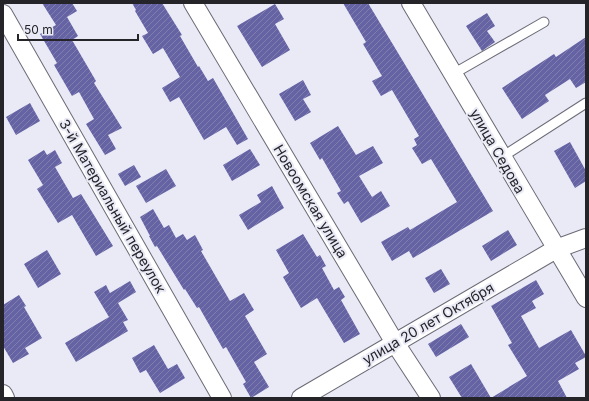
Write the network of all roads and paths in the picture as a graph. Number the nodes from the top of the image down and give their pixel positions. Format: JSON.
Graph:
{"nodes":[{"id":1,"x":193,"y":3,"type":"edge"},
{"id":2,"x":411,"y":3,"type":"edge"},
{"id":3,"x":3,"y":14,"type":"edge"},
{"id":4,"x":544,"y":22,"type":"dead end"},
{"id":5,"x":454,"y":74,"type":"junction"},
{"id":6,"x":586,"y":103,"type":"edge"},
{"id":7,"x":502,"y":157,"type":"junction"},
{"id":8,"x":586,"y":238,"type":"edge"},
{"id":9,"x":556,"y":249,"type":"junction"},
{"id":10,"x":586,"y":298,"type":"edge"},
{"id":11,"x":395,"y":343,"type":"junction"},
{"id":12,"x":3,"y":394,"type":"edge"},
{"id":13,"x":5,"y":398,"type":"edge"},
{"id":14,"x":222,"y":398,"type":"edge"},
{"id":15,"x":300,"y":398,"type":"edge"},
{"id":16,"x":431,"y":398,"type":"edge"}],
"edges":[{"from":1,"to":11,"type":"street","name":"Новоомская улица"},
{"from":2,"to":5,"type":"street","name":"улица Седова"},
{"from":3,"to":14,"type":"street","name":"3-й Материальный переулок"},
{"from":4,"to":5,"type":"lane"},
{"from":5,"to":7,"type":"street","name":"улица Седова"},
{"from":6,"to":7,"type":"lane"},
{"from":7,"to":9,"type":"street","name":"улица Седова"},
{"from":8,"to":9,"type":"street","name":"улица 20 лет Октября"},
{"from":9,"to":10,"type":"street","name":"улица Седова"},
{"from":9,"to":11,"type":"street","name":"улица 20 лет Октября"},
{"from":11,"to":15,"type":"street","name":"улица 20 лет Октября"},
{"from":11,"to":16,"type":"street","name":"Новоомская улица"},
{"from":12,"to":13,"type":"street"}]}
